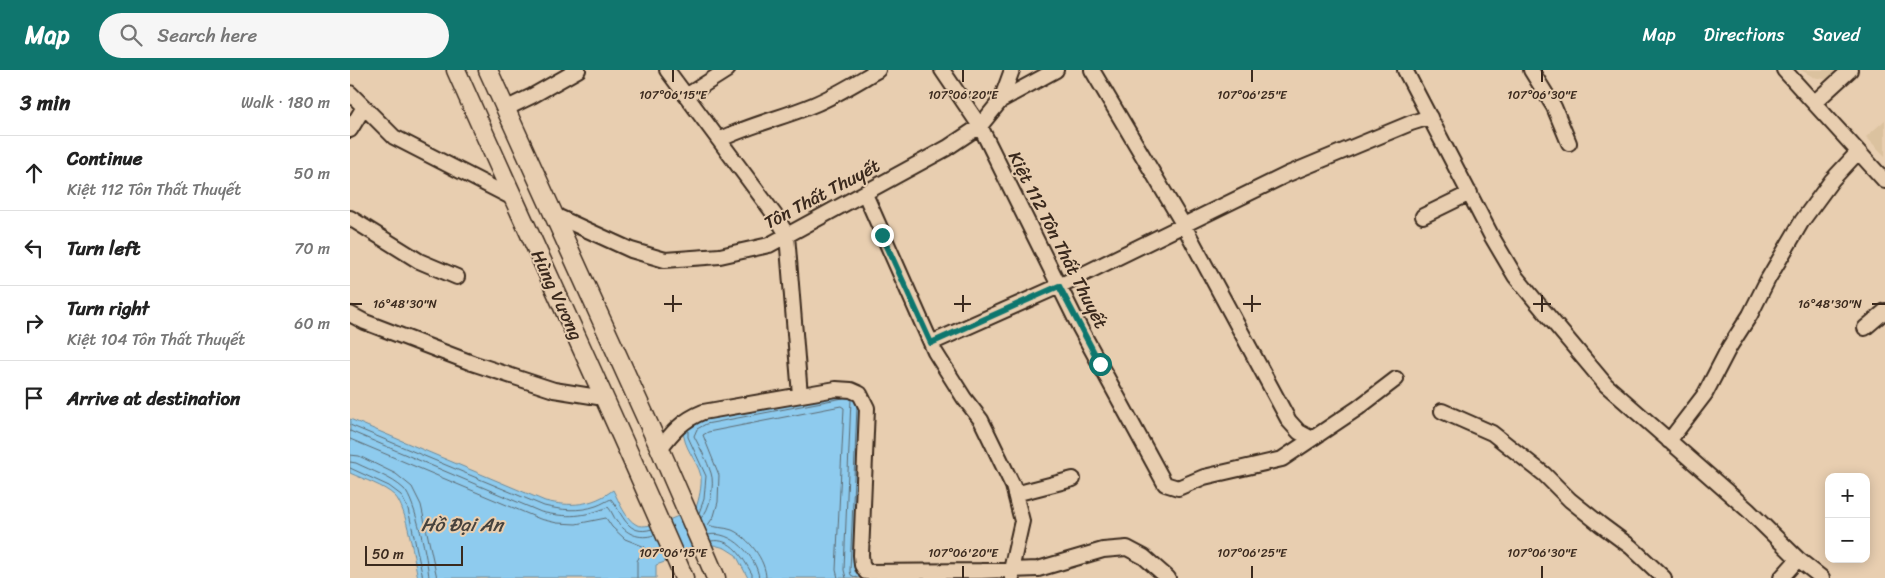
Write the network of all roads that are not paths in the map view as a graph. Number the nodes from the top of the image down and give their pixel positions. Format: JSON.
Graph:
{"nodes":[{"id":1,"x":456,"y":70,"type":"edge"},
{"id":2,"x":488,"y":70,"type":"edge"},
{"id":3,"x":578,"y":70,"type":"edge"},
{"id":4,"x":667,"y":70,"type":"edge"},
{"id":5,"x":727,"y":70,"type":"edge"},
{"id":6,"x":878,"y":70,"type":"edge"},
{"id":7,"x":942,"y":70,"type":"edge"},
{"id":8,"x":1012,"y":70,"type":"edge"},
{"id":9,"x":1056,"y":70,"type":"edge"},
{"id":10,"x":1092,"y":70,"type":"edge"},
{"id":11,"x":1405,"y":70,"type":"edge"},
{"id":12,"x":1531,"y":70,"type":"edge"},
{"id":13,"x":1784,"y":70,"type":"edge"},
{"id":14,"x":1850,"y":70,"type":"edge"},
{"id":15,"x":350,"y":94,"type":"edge"},
{"id":16,"x":686,"y":96,"type":"junction"},
{"id":17,"x":1001,"y":100,"type":"junction"},
{"id":18,"x":1814,"y":103,"type":"junction"},
{"id":19,"x":364,"y":107,"type":"junction"},
{"id":20,"x":506,"y":109,"type":"junction"},
{"id":21,"x":1430,"y":117,"type":"junction"},
{"id":22,"x":980,"y":126,"type":"junction"},
{"id":23,"x":350,"y":130,"type":"edge"},
{"id":24,"x":719,"y":140,"type":"junction"},
{"id":25,"x":1570,"y":143,"type":"dead end"},
{"id":26,"x":1858,"y":152,"type":"junction"},
{"id":27,"x":1885,"y":181,"type":"edge"},
{"id":28,"x":1470,"y":193,"type":"junction"},
{"id":29,"x":865,"y":194,"type":"junction"},
{"id":30,"x":513,"y":198,"type":"junction"},
{"id":31,"x":552,"y":214,"type":"junction"},
{"id":32,"x":1423,"y":216,"type":"dead end"},
{"id":33,"x":350,"y":218,"type":"edge"},
{"id":34,"x":1184,"y":224,"type":"junction"},
{"id":35,"x":788,"y":235,"type":"junction"},
{"id":36,"x":457,"y":278,"type":"dead end"},
{"id":37,"x":1059,"y":286,"type":"junction"},
{"id":38,"x":1885,"y":311,"type":"edge"},
{"id":39,"x":350,"y":314,"type":"edge"},
{"id":40,"x":1865,"y":328,"type":"dead end"},
{"id":41,"x":931,"y":343,"type":"junction"},
{"id":42,"x":1396,"y":379,"type":"dead end"},
{"id":43,"x":800,"y":395,"type":"junction"},
{"id":44,"x":604,"y":398,"type":"junction"},
{"id":45,"x":1442,"y":411,"type":"dead end"},
{"id":46,"x":1312,"y":439,"type":"junction"},
{"id":47,"x":1669,"y":441,"type":"junction"},
{"id":48,"x":660,"y":449,"type":"junction"},
{"id":49,"x":1073,"y":479,"type":"dead end"},
{"id":50,"x":1015,"y":494,"type":"junction"},
{"id":51,"x":1798,"y":558,"type":"junction"},
{"id":52,"x":681,"y":571,"type":"edge"},
{"id":53,"x":1011,"y":574,"type":"edge"},
{"id":54,"x":716,"y":578,"type":"edge"},
{"id":55,"x":1168,"y":578,"type":"edge"},
{"id":56,"x":1664,"y":578,"type":"edge"},
{"id":57,"x":1781,"y":578,"type":"edge"},
{"id":58,"x":1822,"y":578,"type":"edge"}],
"edges":[{"from":1,"to":30,"type":"main road","name":"Hùng Vương"},
{"from":2,"to":20,"type":"main road","name":"Hùng Vương"},
{"from":3,"to":20,"type":"street"},
{"from":4,"to":16,"type":"street"},
{"from":5,"to":16,"type":"street"},
{"from":6,"to":24,"type":"street"},
{"from":7,"to":22,"type":"street","name":"Kiệt 112 Tôn Thất Thuyết"},
{"from":8,"to":17,"type":"street","name":"Tôn Thất Thuyết"},
{"from":9,"to":17,"type":"street"},
{"from":10,"to":34,"type":"street"},
{"from":11,"to":21,"type":"street"},
{"from":12,"to":25,"type":"street"},
{"from":13,"to":18,"type":"street"},
{"from":14,"to":18,"type":"street"},
{"from":15,"to":19,"type":"street"},
{"from":16,"to":24,"type":"street"},
{"from":17,"to":22,"type":"street","name":"Tôn Thất Thuyết"},
{"from":18,"to":26,"type":"street"},
{"from":19,"to":23,"type":"street"},
{"from":19,"to":30,"type":"street"},
{"from":20,"to":31,"type":"main road","name":"Hùng Vương"},
{"from":21,"to":28,"type":"street"},
{"from":21,"to":34,"type":"street"},
{"from":22,"to":29,"type":"street","name":"Tôn Thất Thuyết"},
{"from":22,"to":37,"type":"street","name":"Kiệt 112 Tôn Thất Thuyết"},
{"from":24,"to":35,"type":"street"},
{"from":26,"to":27,"type":"street"},
{"from":26,"to":47,"type":"street"},
{"from":28,"to":32,"type":"street"},
{"from":28,"to":47,"type":"street"},
{"from":29,"to":35,"type":"street","name":"Tôn Thất Thuyết"},
{"from":29,"to":41,"type":"street"},
{"from":30,"to":31,"type":"main road"},
{"from":30,"to":44,"type":"main road","name":"Hùng Vương"},
{"from":31,"to":35,"type":"street","name":"Tôn Thất Thuyết"},
{"from":31,"to":48,"type":"main road","name":"Hùng Vương"},
{"from":33,"to":36,"type":"street"},
{"from":34,"to":37,"type":"street"},
{"from":34,"to":46,"type":"street"},
{"from":35,"to":43,"type":"street"},
{"from":37,"to":41,"type":"street"},
{"from":37,"to":46,"type":"street","name":"Kiệt 112 Tôn Thất Thuyết"},
{"from":38,"to":40,"type":"street"},
{"from":39,"to":44,"type":"street"},
{"from":41,"to":50,"type":"street"},
{"from":42,"to":46,"type":"street","name":"Kiệt 112 Tôn Thất Thuyết"},
{"from":43,"to":48,"type":"street"},
{"from":43,"to":53,"type":"street"},
{"from":44,"to":52,"type":"main road","name":"Hùng Vương"},
{"from":45,"to":56,"type":"street"},
{"from":47,"to":51,"type":"street"},
{"from":48,"to":54,"type":"main road","name":"Hùng Vương"},
{"from":49,"to":50,"type":"street"},
{"from":50,"to":53,"type":"street"},
{"from":51,"to":57,"type":"street"},
{"from":51,"to":58,"type":"street"},
{"from":53,"to":55,"type":"street"}]}
